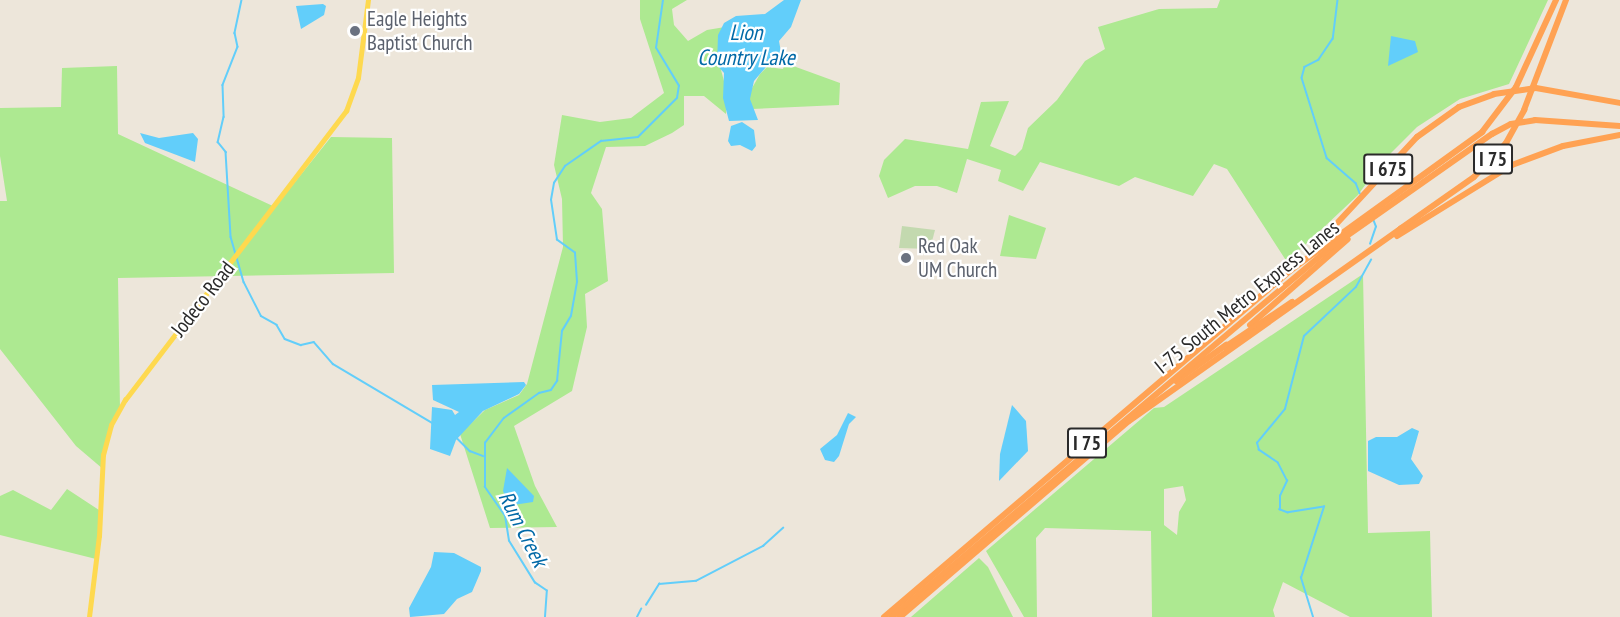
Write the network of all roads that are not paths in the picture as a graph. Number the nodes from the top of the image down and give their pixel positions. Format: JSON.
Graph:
{"nodes":[{"id":1,"x":368,"y":0,"type":"edge"},
{"id":2,"x":1556,"y":0,"type":"edge"},
{"id":3,"x":1566,"y":0,"type":"edge"},
{"id":4,"x":1620,"y":103,"type":"edge"},
{"id":5,"x":1620,"y":126,"type":"edge"},
{"id":6,"x":1620,"y":135,"type":"edge"},
{"id":7,"x":1382,"y":207,"type":"junction"},
{"id":8,"x":1362,"y":226,"type":"junction"},
{"id":9,"x":1401,"y":228,"type":"junction"},
{"id":10,"x":1381,"y":246,"type":"junction"},
{"id":11,"x":1291,"y":270,"type":"junction"},
{"id":12,"x":1243,"y":320,"type":"junction"},
{"id":13,"x":1225,"y":347,"type":"junction"},
{"id":14,"x":1144,"y":404,"type":"junction"},
{"id":15,"x":89,"y":617,"type":"edge"},
{"id":16,"x":884,"y":617,"type":"edge"},
{"id":17,"x":892,"y":617,"type":"edge"},
{"id":18,"x":900,"y":617,"type":"edge"}],
"edges":[{"from":1,"to":15,"type":"main road","name":"Jodeco Road"},
{"from":2,"to":7,"type":"highway","number":"I 75"},
{"from":3,"to":9,"type":"highway","number":"I 75"},
{"from":4,"to":11,"type":"highway","number":"I 675"},
{"from":5,"to":7,"type":"highway","name":"I-75 South Metro Express Lanes"},
{"from":6,"to":10,"type":"highway"},
{"from":7,"to":8,"type":"highway","name":"I-75 South Metro Express Lanes"},
{"from":7,"to":11,"type":"highway","number":"I 75"},
{"from":7,"to":12,"type":"highway"},
{"from":8,"to":12,"type":"highway","name":"I-75 South Metro Express Lanes"},
{"from":8,"to":13,"type":"highway","name":"I-75 South Metro Express Lanes"},
{"from":9,"to":10,"type":"highway","number":"I 75"},
{"from":9,"to":13,"type":"highway"},
{"from":10,"to":18,"type":"highway","number":"I 75"},
{"from":11,"to":16,"type":"highway","number":"I 75"},
{"from":12,"to":14,"type":"highway","name":"I-75 South Metro Express Lanes"},
{"from":13,"to":14,"type":"highway","name":"I-75 South Metro Express Lanes"},
{"from":14,"to":17,"type":"highway","name":"I-75 South Metro Express Lanes"}]}
